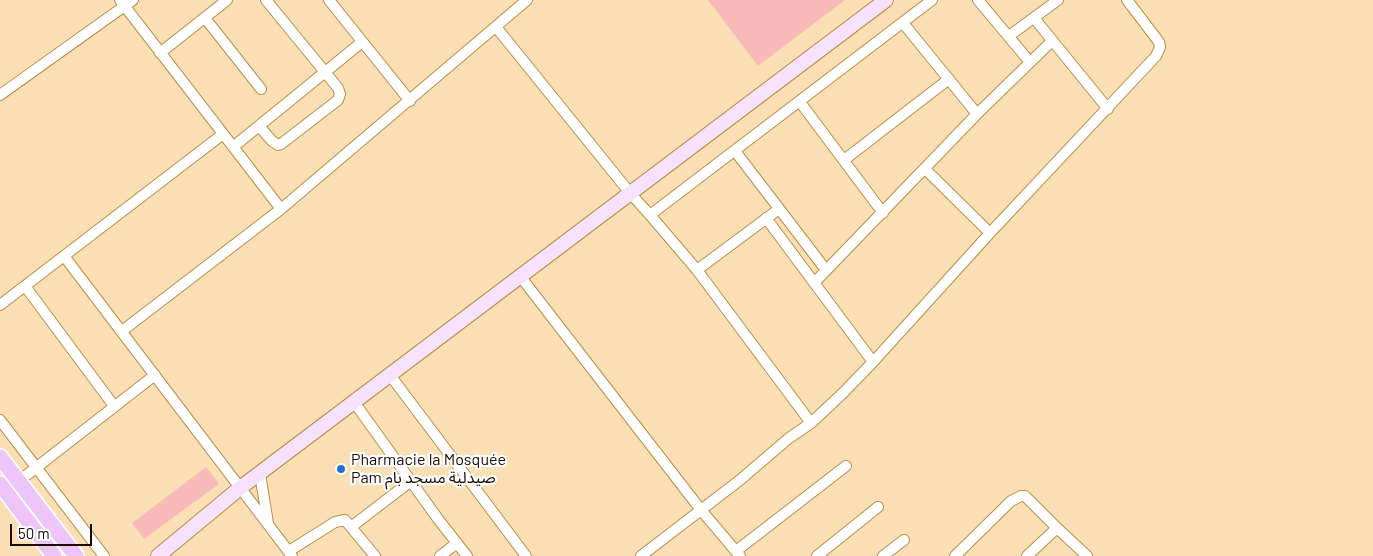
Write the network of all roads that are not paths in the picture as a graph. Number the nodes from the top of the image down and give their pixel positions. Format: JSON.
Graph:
{"nodes":[{"id":1,"x":227,"y":0,"type":"edge"},
{"id":2,"x":266,"y":0,"type":"edge"},
{"id":3,"x":329,"y":0,"type":"edge"},
{"id":4,"x":527,"y":0,"type":"edge"},
{"id":5,"x":886,"y":0,"type":"edge"},
{"id":6,"x":932,"y":0,"type":"edge"},
{"id":7,"x":978,"y":0,"type":"edge"},
{"id":8,"x":1058,"y":0,"type":"edge"},
{"id":9,"x":1127,"y":0,"type":"edge"},
{"id":10,"x":126,"y":2,"type":"edge"},
{"id":11,"x":205,"y":18,"type":"junction"},
{"id":12,"x":1034,"y":18,"type":"junction"},
{"id":13,"x":904,"y":23,"type":"junction"},
{"id":14,"x":496,"y":27,"type":"junction"},
{"id":15,"x":1009,"y":36,"type":"junction"},
{"id":16,"x":1052,"y":41,"type":"junction"},
{"id":17,"x":362,"y":42,"type":"junction"},
{"id":18,"x":160,"y":52,"type":"junction"},
{"id":19,"x":1029,"y":61,"type":"junction"},
{"id":20,"x":325,"y":72,"type":"junction"},
{"id":21,"x":949,"y":79,"type":"junction"},
{"id":22,"x":261,"y":89,"type":"dead end"},
{"id":23,"x":0,"y":95,"type":"edge"},
{"id":24,"x":410,"y":100,"type":"junction"},
{"id":25,"x":800,"y":102,"type":"junction"},
{"id":26,"x":1108,"y":109,"type":"junction"},
{"id":27,"x":977,"y":114,"type":"junction"},
{"id":28,"x":259,"y":126,"type":"junction"},
{"id":29,"x":223,"y":134,"type":"junction"},
{"id":30,"x":233,"y":147,"type":"junction"},
{"id":31,"x":735,"y":151,"type":"junction"},
{"id":32,"x":844,"y":160,"type":"junction"},
{"id":33,"x":925,"y":169,"type":"junction"},
{"id":34,"x":630,"y":193,"type":"junction"},
{"id":35,"x":280,"y":209,"type":"junction"},
{"id":36,"x":779,"y":209,"type":"junction"},
{"id":37,"x":883,"y":213,"type":"junction"},
{"id":38,"x":650,"y":214,"type":"junction"},
{"id":39,"x":766,"y":218,"type":"junction"},
{"id":40,"x":990,"y":233,"type":"junction"},
{"id":41,"x":64,"y":256,"type":"junction"},
{"id":42,"x":697,"y":270,"type":"junction"},
{"id":43,"x":826,"y":270,"type":"junction"},
{"id":44,"x":520,"y":276,"type":"junction"},
{"id":45,"x":814,"y":283,"type":"junction"},
{"id":46,"x":25,"y":286,"type":"junction"},
{"id":47,"x":0,"y":305,"type":"edge"},
{"id":48,"x":122,"y":331,"type":"junction"},
{"id":49,"x":873,"y":362,"type":"junction"},
{"id":50,"x":155,"y":375,"type":"junction"},
{"id":51,"x":390,"y":375,"type":"junction"},
{"id":52,"x":354,"y":402,"type":"junction"},
{"id":53,"x":114,"y":406,"type":"junction"},
{"id":54,"x":0,"y":420,"type":"edge"},
{"id":55,"x":811,"y":423,"type":"junction"},
{"id":56,"x":0,"y":456,"type":"edge"},
{"id":57,"x":846,"y":466,"type":"dead end"},
{"id":58,"x":36,"y":468,"type":"junction"},
{"id":59,"x":260,"y":474,"type":"junction"},
{"id":60,"x":18,"y":481,"type":"junction"},
{"id":61,"x":411,"y":482,"type":"junction"},
{"id":62,"x":0,"y":484,"type":"edge"},
{"id":63,"x":240,"y":488,"type":"junction"},
{"id":64,"x":878,"y":507,"type":"dead end"},
{"id":65,"x":701,"y":510,"type":"junction"},
{"id":66,"x":268,"y":524,"type":"junction"},
{"id":67,"x":351,"y":527,"type":"junction"},
{"id":68,"x":1057,"y":528,"type":"junction"},
{"id":69,"x":904,"y":540,"type":"dead end"},
{"id":70,"x":457,"y":543,"type":"junction"},
{"id":71,"x":738,"y":553,"type":"edge"},
{"id":72,"x":291,"y":554,"type":"edge"},
{"id":73,"x":54,"y":556,"type":"edge"},
{"id":74,"x":76,"y":556,"type":"edge"},
{"id":75,"x":104,"y":556,"type":"edge"},
{"id":76,"x":158,"y":556,"type":"edge"},
{"id":77,"x":375,"y":556,"type":"edge"},
{"id":78,"x":440,"y":556,"type":"edge"},
{"id":79,"x":467,"y":556,"type":"edge"},
{"id":80,"x":526,"y":556,"type":"edge"},
{"id":81,"x":641,"y":556,"type":"edge"},
{"id":82,"x":818,"y":556,"type":"edge"},
{"id":83,"x":883,"y":556,"type":"edge"},
{"id":84,"x":955,"y":556,"type":"edge"},
{"id":85,"x":1028,"y":556,"type":"edge"},
{"id":86,"x":1087,"y":556,"type":"edge"}],
"edges":[{"from":1,"to":11,"type":"street"},
{"from":2,"to":20,"type":"street"},
{"from":3,"to":17,"type":"street"},
{"from":4,"to":14,"type":"street"},
{"from":5,"to":34,"type":"main road"},
{"from":6,"to":13,"type":"street"},
{"from":7,"to":15,"type":"street"},
{"from":8,"to":12,"type":"street"},
{"from":9,"to":26,"type":"street"},
{"from":10,"to":18,"type":"street"},
{"from":10,"to":23,"type":"street"},
{"from":11,"to":18,"type":"street"},
{"from":11,"to":22,"type":"street"},
{"from":12,"to":15,"type":"street"},
{"from":12,"to":16,"type":"street"},
{"from":13,"to":21,"type":"street"},
{"from":13,"to":25,"type":"street"},
{"from":14,"to":24,"type":"street"},
{"from":14,"to":34,"type":"street"},
{"from":15,"to":19,"type":"street"},
{"from":16,"to":19,"type":"street"},
{"from":16,"to":26,"type":"street"},
{"from":17,"to":20,"type":"street"},
{"from":17,"to":24,"type":"street"},
{"from":18,"to":29,"type":"street"},
{"from":19,"to":27,"type":"street"},
{"from":20,"to":28,"type":"street"},
{"from":20,"to":28,"type":"street"},
{"from":21,"to":27,"type":"street"},
{"from":21,"to":32,"type":"street"},
{"from":24,"to":35,"type":"street"},
{"from":25,"to":31,"type":"street"},
{"from":25,"to":32,"type":"street"},
{"from":26,"to":40,"type":"street"},
{"from":27,"to":33,"type":"street"},
{"from":28,"to":30,"type":"street"},
{"from":29,"to":30,"type":"street"},
{"from":29,"to":41,"type":"street"},
{"from":30,"to":35,"type":"street"},
{"from":31,"to":36,"type":"street"},
{"from":31,"to":38,"type":"street"},
{"from":32,"to":37,"type":"street"},
{"from":33,"to":37,"type":"street"},
{"from":33,"to":40,"type":"street"},
{"from":34,"to":38,"type":"street"},
{"from":34,"to":44,"type":"main road"},
{"from":35,"to":48,"type":"street"},
{"from":36,"to":39,"type":"street"},
{"from":36,"to":43,"type":"street"},
{"from":37,"to":43,"type":"street"},
{"from":38,"to":42,"type":"street"},
{"from":39,"to":42,"type":"street"},
{"from":39,"to":45,"type":"street"},
{"from":40,"to":49,"type":"street"},
{"from":41,"to":46,"type":"street"},
{"from":41,"to":48,"type":"street"},
{"from":42,"to":55,"type":"street"},
{"from":43,"to":45,"type":"street"},
{"from":44,"to":51,"type":"main road"},
{"from":44,"to":65,"type":"street"},
{"from":45,"to":49,"type":"street"},
{"from":46,"to":47,"type":"street"},
{"from":46,"to":53,"type":"street"},
{"from":48,"to":50,"type":"street"},
{"from":49,"to":55,"type":"street"},
{"from":50,"to":53,"type":"street"},
{"from":50,"to":63,"type":"street"},
{"from":51,"to":52,"type":"main road"},
{"from":51,"to":80,"type":"street"},
{"from":52,"to":59,"type":"main road"},
{"from":52,"to":61,"type":"street"},
{"from":53,"to":58,"type":"street"},
{"from":54,"to":58,"type":"street"},
{"from":55,"to":65,"type":"street"},
{"from":56,"to":60,"type":"main road"},
{"from":57,"to":71,"type":"street"},
{"from":58,"to":60,"type":"street"},
{"from":58,"to":75,"type":"street"},
{"from":59,"to":63,"type":"main road"},
{"from":59,"to":66,"type":"street"},
{"from":60,"to":74,"type":"main road"},
{"from":61,"to":67,"type":"street"},
{"from":61,"to":70,"type":"street"},
{"from":62,"to":73,"type":"main road"},
{"from":63,"to":66,"type":"street"},
{"from":63,"to":76,"type":"main road"},
{"from":64,"to":82,"type":"street"},
{"from":65,"to":71,"type":"street"},
{"from":65,"to":81,"type":"street"},
{"from":66,"to":72,"type":"street"},
{"from":67,"to":72,"type":"street"},
{"from":67,"to":77,"type":"street"},
{"from":68,"to":84,"type":"street"},
{"from":68,"to":85,"type":"street"},
{"from":68,"to":86,"type":"street"},
{"from":69,"to":83,"type":"street"},
{"from":70,"to":78,"type":"street"},
{"from":70,"to":79,"type":"street"}]}
